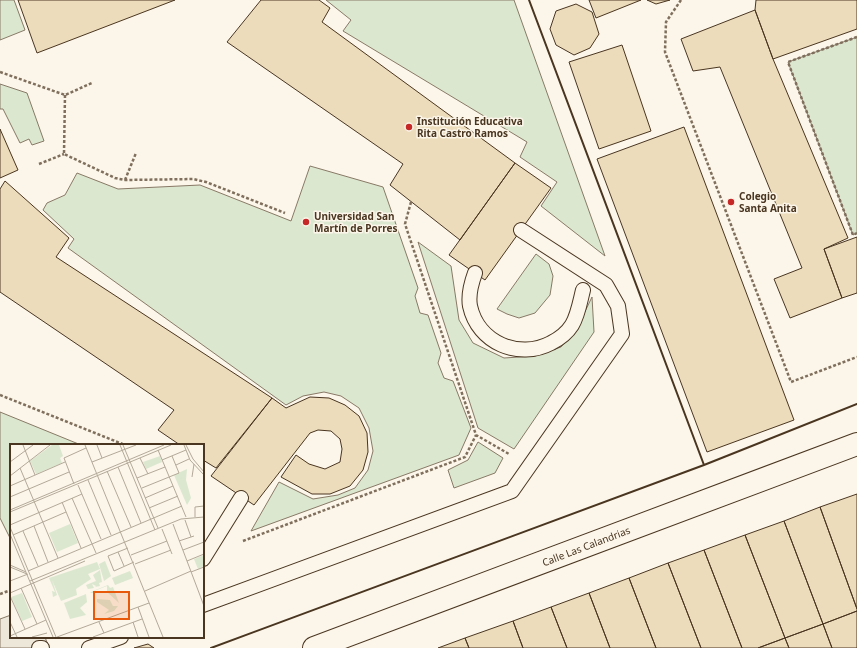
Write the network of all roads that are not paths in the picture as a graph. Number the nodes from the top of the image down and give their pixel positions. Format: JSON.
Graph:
{"nodes":[{"id":1,"x":521,"y":230,"type":"dead end"},
{"id":2,"x":475,"y":273,"type":"dead end"},
{"id":3,"x":583,"y":290,"type":"dead end"},
{"id":4,"x":857,"y":444,"type":"edge"},
{"id":5,"x":242,"y":498,"type":"dead end"},
{"id":6,"x":204,"y":556,"type":"edge"},
{"id":7,"x":204,"y":605,"type":"edge"},
{"id":8,"x":120,"y":641,"type":"edge"},
{"id":9,"x":89,"y":648,"type":"edge"},
{"id":10,"x":314,"y":648,"type":"edge"}],
"edges":[{"from":1,"to":7,"type":"lane"},
{"from":2,"to":3,"type":"lane"},
{"from":4,"to":10,"type":"street","name":"Calle Las Calandrias"},
{"from":5,"to":6,"type":"lane"},
{"from":8,"to":9,"type":"lane"}]}
